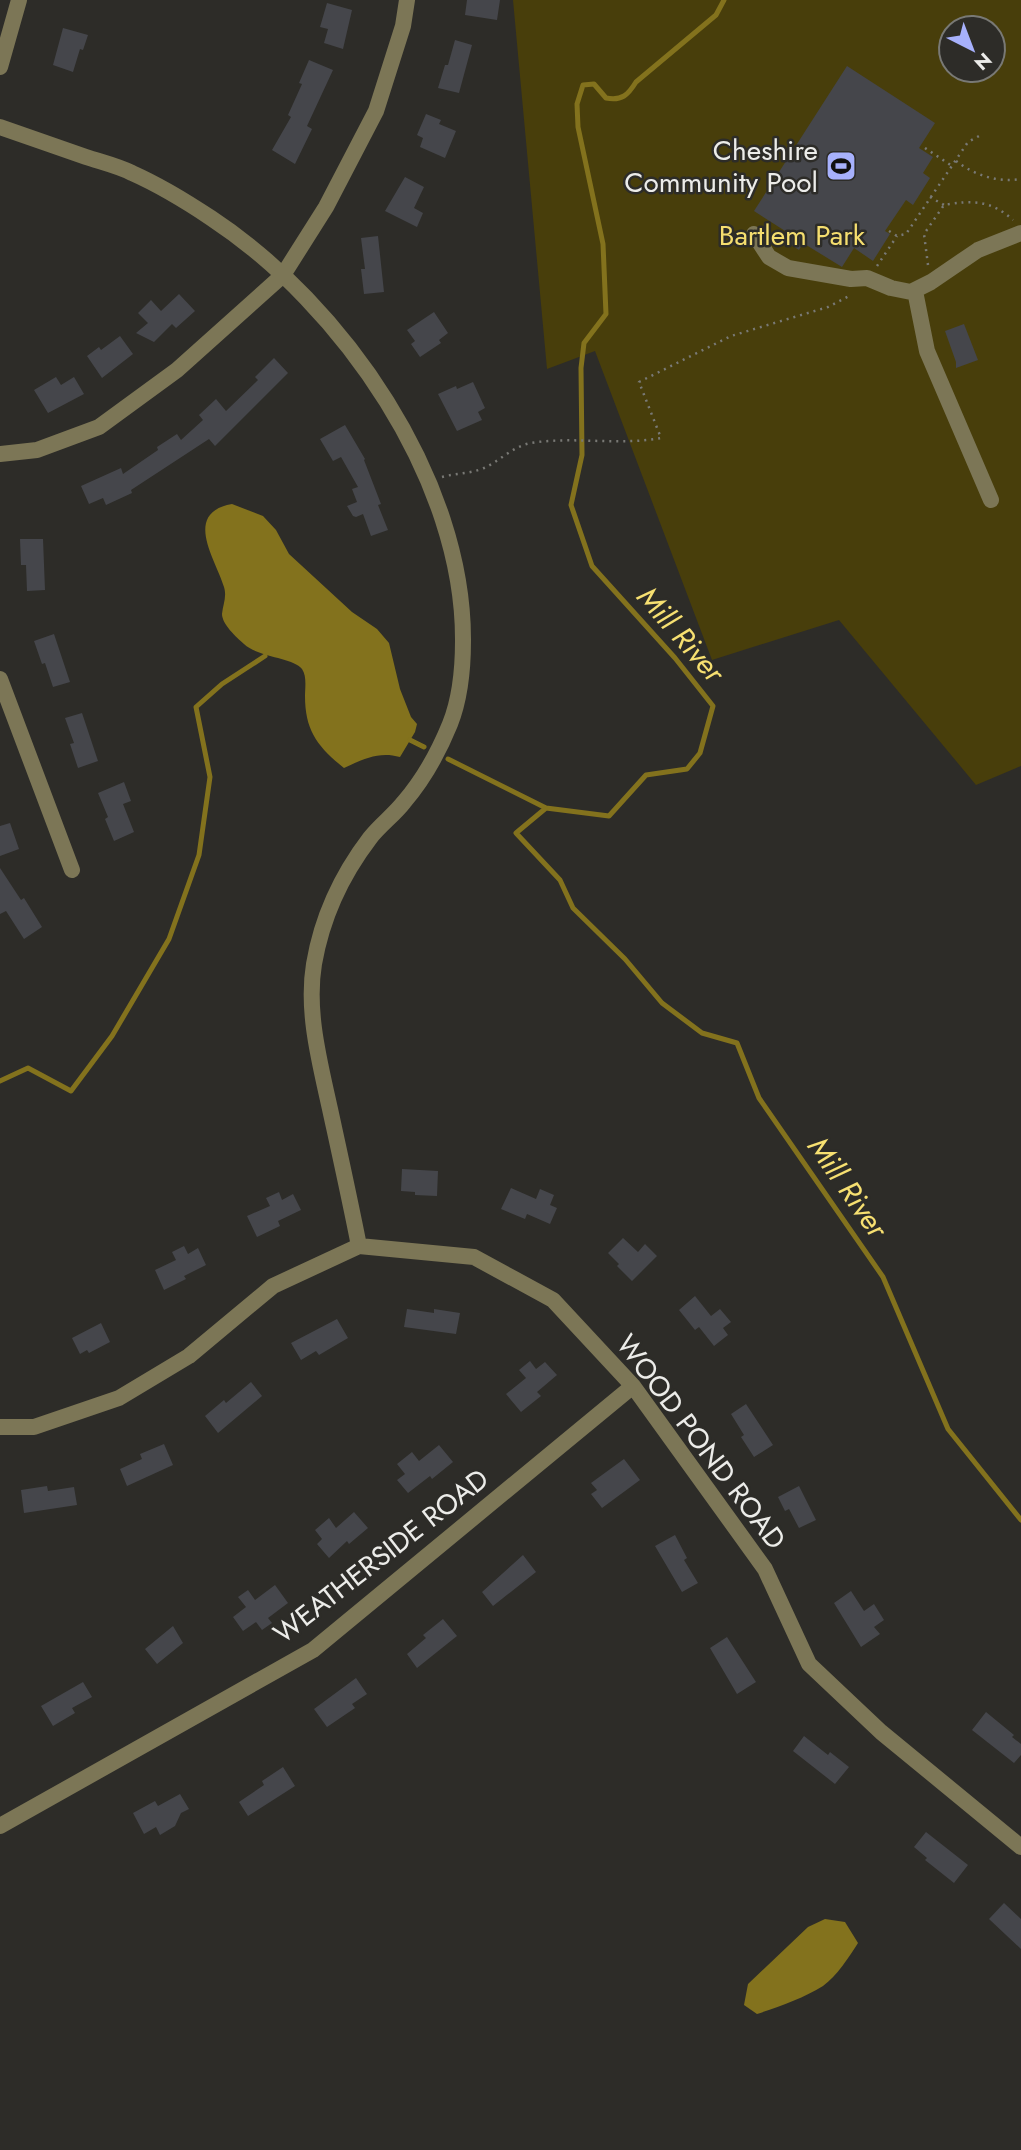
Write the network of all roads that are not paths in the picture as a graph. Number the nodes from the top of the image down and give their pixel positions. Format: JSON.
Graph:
{"nodes":[{"id":1,"x":19,"y":0,"type":"edge"},
{"id":2,"x":407,"y":0,"type":"edge"},
{"id":3,"x":0,"y":67,"type":"edge"},
{"id":4,"x":0,"y":127,"type":"edge"},
{"id":5,"x":1020,"y":229,"type":"edge"},
{"id":6,"x":754,"y":234,"type":"dead end"},
{"id":7,"x":283,"y":275,"type":"junction"},
{"id":8,"x":915,"y":291,"type":"junction"},
{"id":9,"x":0,"y":454,"type":"edge"},
{"id":10,"x":990,"y":500,"type":"dead end"},
{"id":11,"x":0,"y":680,"type":"edge"},
{"id":12,"x":72,"y":870,"type":"dead end"},
{"id":13,"x":359,"y":1246,"type":"junction"},
{"id":14,"x":633,"y":1386,"type":"junction"},
{"id":15,"x":0,"y":1427,"type":"edge"},
{"id":16,"x":0,"y":1826,"type":"edge"},
{"id":17,"x":1021,"y":1847,"type":"edge"}],
"edges":[{"from":1,"to":3,"type":"street"},
{"from":2,"to":7,"type":"street"},
{"from":4,"to":7,"type":"street"},
{"from":5,"to":8,"type":"street"},
{"from":6,"to":8,"type":"street"},
{"from":7,"to":9,"type":"street"},
{"from":7,"to":13,"type":"street"},
{"from":8,"to":10,"type":"street"},
{"from":11,"to":12,"type":"street"},
{"from":13,"to":14,"type":"street","name":"WOOD POND ROAD"},
{"from":13,"to":15,"type":"street","name":"WOOD POND ROAD"},
{"from":14,"to":16,"type":"street","name":"WEATHERSIDE ROAD"},
{"from":14,"to":17,"type":"street","name":"WOOD POND ROAD"}]}
